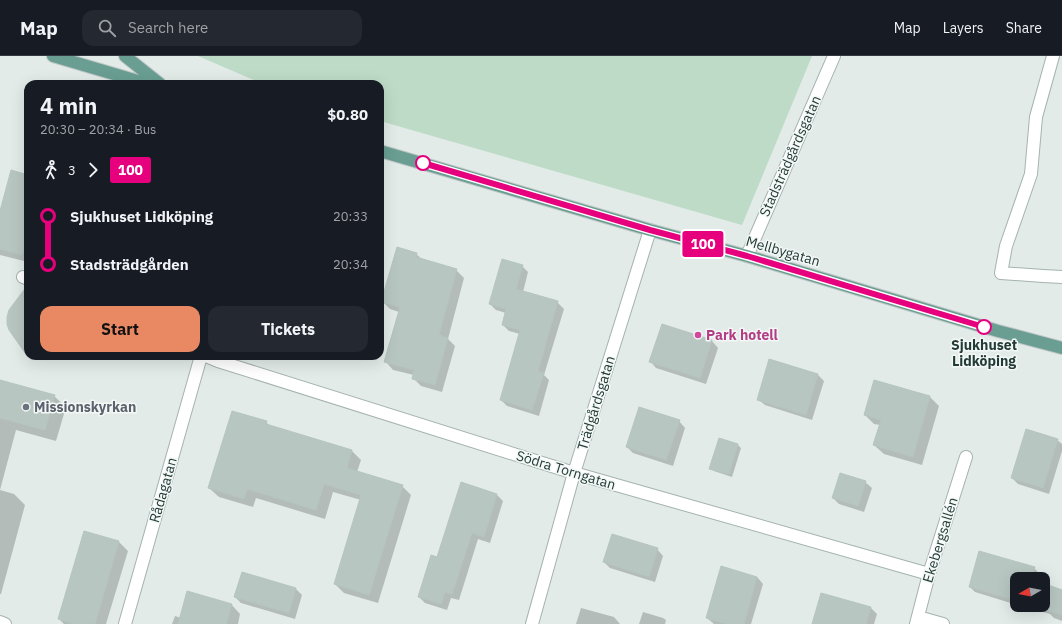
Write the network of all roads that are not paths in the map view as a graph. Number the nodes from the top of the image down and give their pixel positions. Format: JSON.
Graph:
{"nodes":[{"id":1,"x":53,"y":56,"type":"edge"},
{"id":2,"x":125,"y":56,"type":"edge"},
{"id":3,"x":834,"y":56,"type":"edge"},
{"id":4,"x":1053,"y":56,"type":"edge"},
{"id":5,"x":134,"y":80,"type":"edge"},
{"id":6,"x":155,"y":80,"type":"edge"},
{"id":7,"x":384,"y":152,"type":"edge"},
{"id":8,"x":650,"y":230,"type":"junction"},
{"id":9,"x":747,"y":256,"type":"junction"},
{"id":10,"x":1062,"y":277,"type":"edge"},
{"id":11,"x":1062,"y":348,"type":"edge"},
{"id":12,"x":200,"y":360,"type":"edge"},
{"id":13,"x":216,"y":360,"type":"edge"},
{"id":14,"x":966,"y":457,"type":"dead end"},
{"id":15,"x":574,"y":472,"type":"junction"},
{"id":16,"x":929,"y":574,"type":"junction"},
{"id":17,"x":917,"y":620,"type":"edge"},
{"id":18,"x":0,"y":622,"type":"edge"},
{"id":19,"x":5,"y":624,"type":"edge"},
{"id":20,"x":125,"y":624,"type":"edge"},
{"id":21,"x":532,"y":624,"type":"edge"},
{"id":22,"x":943,"y":624,"type":"edge"}],
"edges":[{"from":1,"to":5,"type":"main road"},
{"from":2,"to":6,"type":"main road"},
{"from":3,"to":9,"type":"street","name":"Stadsträdgårdsgatan"},
{"from":4,"to":10,"type":"street"},
{"from":7,"to":8,"type":"main road","name":"Mellbygatan"},
{"from":8,"to":9,"type":"main road","name":"Mellbygatan"},
{"from":8,"to":15,"type":"street","name":"Trädgårdsgatan"},
{"from":9,"to":11,"type":"main road","name":"Mellbygatan"},
{"from":12,"to":20,"type":"street","name":"Rådagatan"},
{"from":13,"to":15,"type":"street","name":"Södra Torngatan"},
{"from":14,"to":16,"type":"street","name":"Ekebergsallén"},
{"from":15,"to":16,"type":"street","name":"Södra Torngatan"},
{"from":15,"to":21,"type":"street","name":"Trädgårdsgatan"},
{"from":16,"to":17,"type":"street","name":"Ekebergsallén"},
{"from":17,"to":22,"type":"street"},
{"from":18,"to":19,"type":"street"}]}
